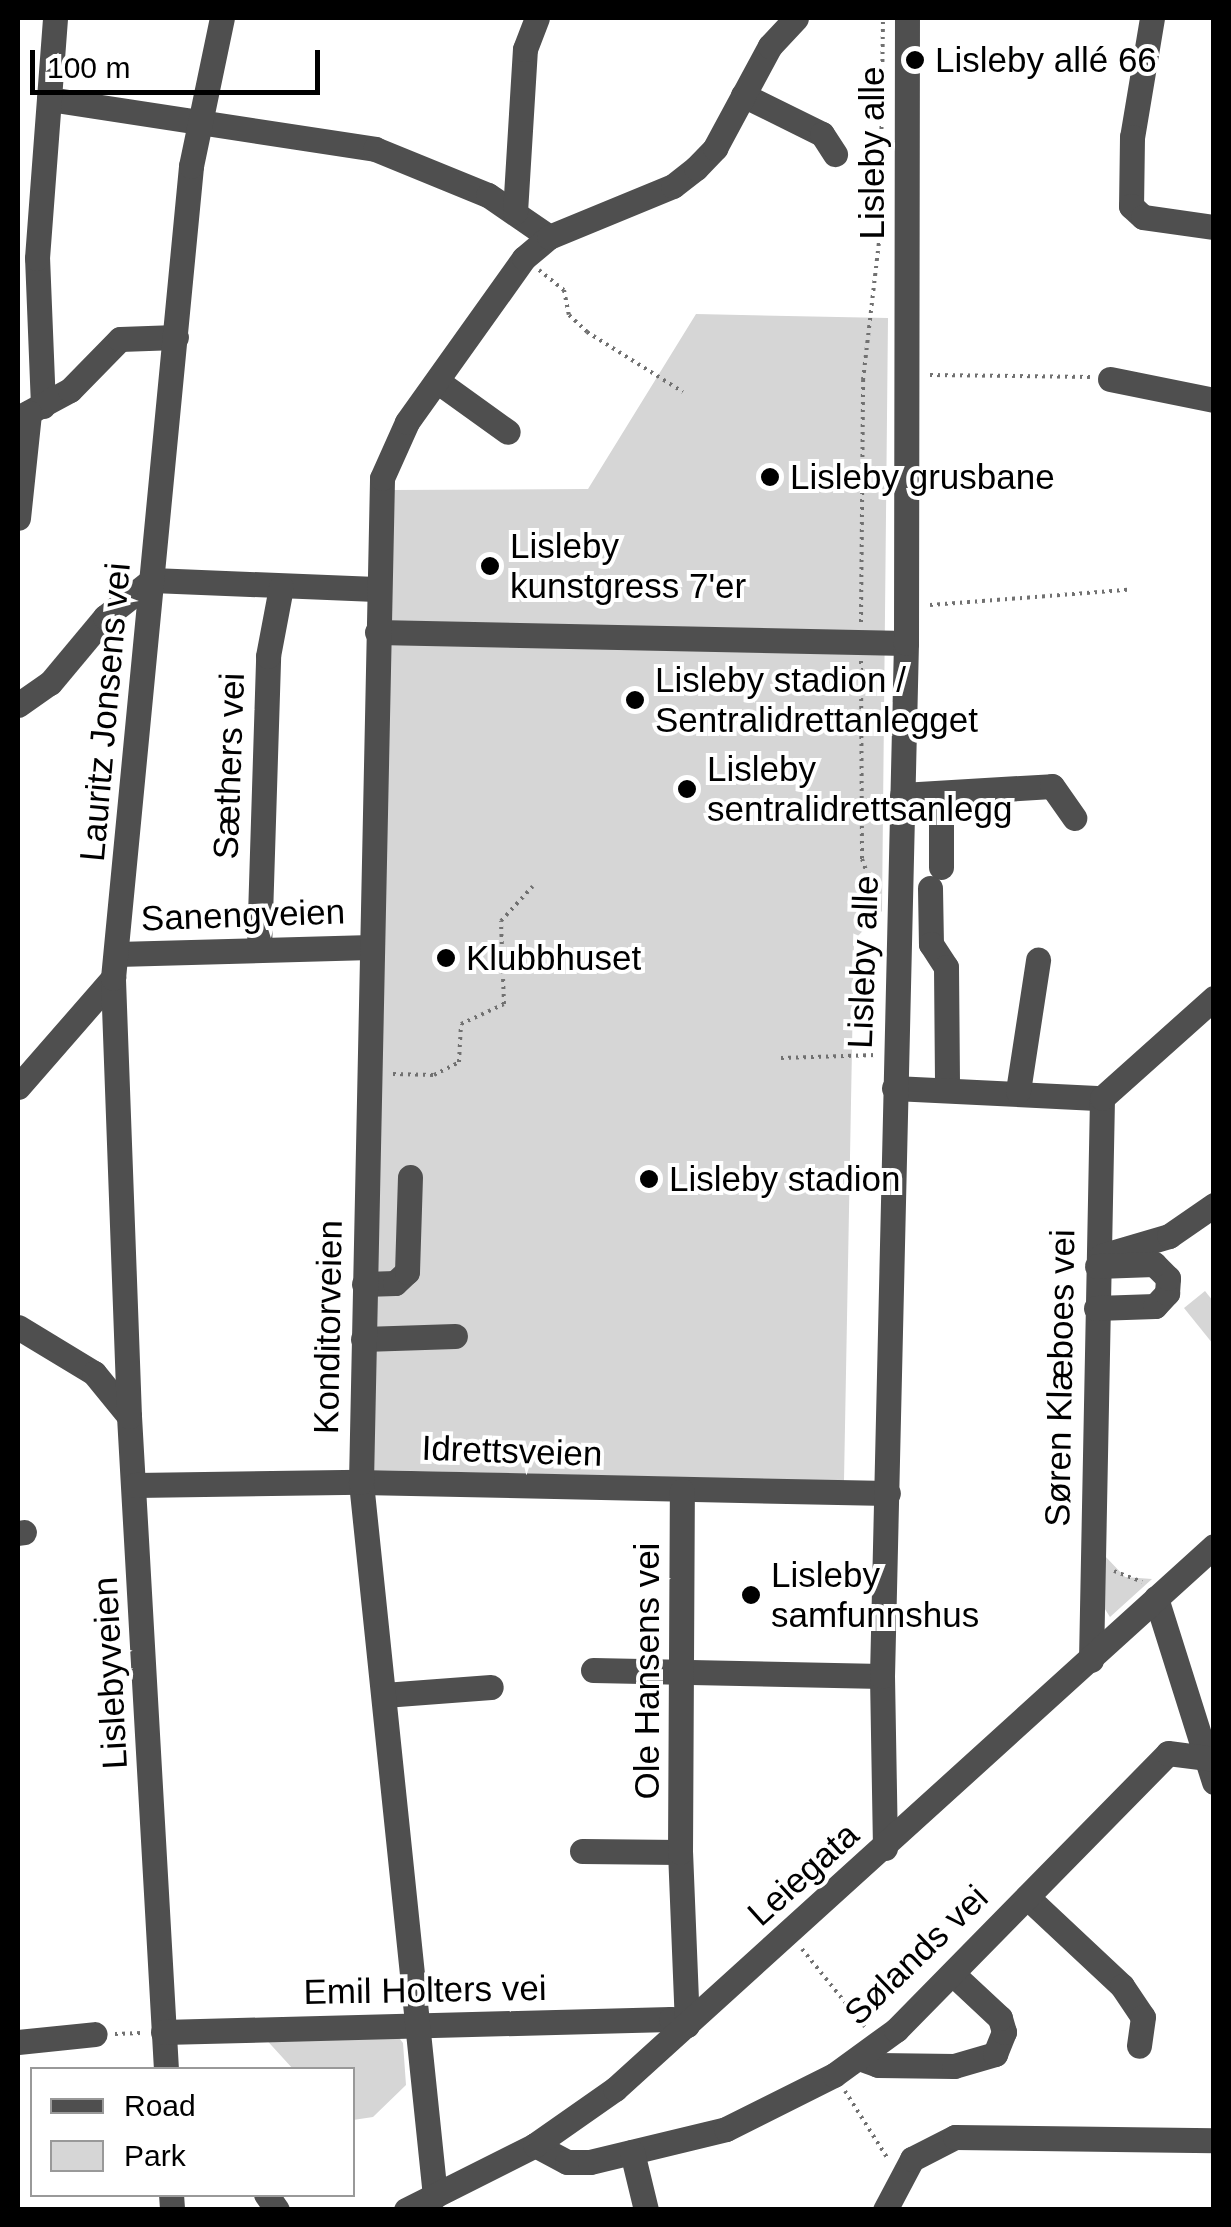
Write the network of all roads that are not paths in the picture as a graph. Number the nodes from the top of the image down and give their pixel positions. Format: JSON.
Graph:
{"nodes":[{"id":1,"x":55,"y":18,"type":"edge"},
{"id":2,"x":222,"y":18,"type":"edge"},
{"id":3,"x":537,"y":18,"type":"edge"},
{"id":4,"x":796,"y":18,"type":"edge"},
{"id":5,"x":907,"y":18,"type":"edge"},
{"id":6,"x":1152,"y":18,"type":"edge"},
{"id":7,"x":743,"y":94,"type":"junction"},
{"id":8,"x":49,"y":99,"type":"junction"},
{"id":9,"x":201,"y":119,"type":"junction"},
{"id":10,"x":835,"y":154,"type":"dead end"},
{"id":11,"x":29,"y":200,"type":"edge"},
{"id":12,"x":515,"y":212,"type":"junction"},
{"id":13,"x":1214,"y":227,"type":"edge"},
{"id":14,"x":548,"y":236,"type":"junction"},
{"id":15,"x":176,"y":338,"type":"junction"},
{"id":16,"x":1110,"y":379,"type":"road end"},
{"id":17,"x":437,"y":382,"type":"junction"},
{"id":18,"x":1214,"y":400,"type":"edge"},
{"id":19,"x":30,"y":412,"type":"edge"},
{"id":20,"x":508,"y":432,"type":"dead end"},
{"id":21,"x":18,"y":518,"type":"edge"},
{"id":22,"x":152,"y":580,"type":"junction"},
{"id":23,"x":281,"y":588,"type":"junction"},
{"id":24,"x":376,"y":589,"type":"junction"},
{"id":25,"x":377,"y":632,"type":"junction"},
{"id":26,"x":906,"y":643,"type":"junction"},
{"id":27,"x":18,"y":705,"type":"edge"},
{"id":28,"x":941,"y":793,"type":"junction"},
{"id":29,"x":902,"y":795,"type":"junction"},
{"id":30,"x":1074,"y":818,"type":"dead end"},
{"id":31,"x":371,"y":947,"type":"junction"},
{"id":32,"x":259,"y":948,"type":"junction"},
{"id":33,"x":1038,"y":960,"type":"dead end"},
{"id":34,"x":115,"y":966,"type":"junction"},
{"id":35,"x":1214,"y":998,"type":"edge"},
{"id":36,"x":18,"y":1087,"type":"edge"},
{"id":37,"x":946,"y":1087,"type":"junction"},
{"id":38,"x":894,"y":1088,"type":"junction"},
{"id":39,"x":1018,"y":1091,"type":"junction"},
{"id":40,"x":1102,"y":1098,"type":"junction"},
{"id":41,"x":410,"y":1177,"type":"dead end"},
{"id":42,"x":1214,"y":1205,"type":"edge"},
{"id":43,"x":1096,"y":1262,"type":"junction"},
{"id":44,"x":364,"y":1284,"type":"junction"},
{"id":45,"x":1096,"y":1308,"type":"junction"},
{"id":46,"x":18,"y":1327,"type":"edge"},
{"id":47,"x":455,"y":1336,"type":"dead end"},
{"id":48,"x":363,"y":1339,"type":"junction"},
{"id":49,"x":128,"y":1416,"type":"junction"},
{"id":50,"x":360,"y":1482,"type":"junction"},
{"id":51,"x":135,"y":1485,"type":"junction"},
{"id":52,"x":682,"y":1491,"type":"junction"},
{"id":53,"x":888,"y":1493,"type":"junction"},
{"id":54,"x":1214,"y":1546,"type":"edge"},
{"id":55,"x":1156,"y":1598,"type":"junction"},
{"id":56,"x":1091,"y":1660,"type":"junction"},
{"id":57,"x":593,"y":1670,"type":"dead end"},
{"id":58,"x":684,"y":1674,"type":"junction"},
{"id":59,"x":882,"y":1676,"type":"junction"},
{"id":60,"x":492,"y":1687,"type":"dead end"},
{"id":61,"x":384,"y":1696,"type":"junction"},
{"id":62,"x":1212,"y":1767,"type":"edge"},
{"id":63,"x":885,"y":1848,"type":"junction"},
{"id":64,"x":582,"y":1851,"type":"dead end"},
{"id":65,"x":680,"y":1852,"type":"junction"},
{"id":66,"x":1027,"y":1897,"type":"junction"},
{"id":67,"x":953,"y":1974,"type":"junction"},
{"id":68,"x":420,"y":2024,"type":"junction"},
{"id":69,"x":687,"y":2025,"type":"junction"},
{"id":70,"x":163,"y":2032,"type":"junction"},
{"id":71,"x":96,"y":2034,"type":"road end"},
{"id":72,"x":18,"y":2042,"type":"edge"},
{"id":73,"x":1139,"y":2046,"type":"dead end"},
{"id":74,"x":869,"y":2050,"type":"junction"},
{"id":75,"x":167,"y":2067,"type":"edge"},
{"id":76,"x":1214,"y":2140,"type":"edge"},
{"id":77,"x":535,"y":2145,"type":"junction"},
{"id":78,"x":632,"y":2152,"type":"junction"},
{"id":79,"x":435,"y":2196,"type":"junction"},
{"id":80,"x":406,"y":2210,"type":"edge"},
{"id":81,"x":646,"y":2210,"type":"edge"},
{"id":82,"x":885,"y":2210,"type":"edge"}],
"edges":[{"from":1,"to":8,"type":"street"},
{"from":2,"to":9,"type":"street","name":"Lauritz Jonsens vei"},
{"from":3,"to":12,"type":"street"},
{"from":4,"to":7,"type":"street"},
{"from":5,"to":26,"type":"street","name":"Lisleby alle"},
{"from":6,"to":13,"type":"street"},
{"from":7,"to":10,"type":"street"},
{"from":7,"to":14,"type":"street"},
{"from":8,"to":9,"type":"street"},
{"from":8,"to":11,"type":"street"},
{"from":9,"to":12,"type":"street"},
{"from":9,"to":15,"type":"street","name":"Lauritz Jonsens vei"},
{"from":11,"to":19,"type":"street"},
{"from":12,"to":14,"type":"street"},
{"from":14,"to":17,"type":"street"},
{"from":15,"to":19,"type":"street"},
{"from":15,"to":22,"type":"street","name":"Lauritz Jonsens vei"},
{"from":16,"to":18,"type":"street"},
{"from":17,"to":20,"type":"street"},
{"from":17,"to":24,"type":"street","name":"Konditorveien"},
{"from":19,"to":21,"type":"street"},
{"from":22,"to":23,"type":"street"},
{"from":22,"to":27,"type":"street"},
{"from":22,"to":34,"type":"street","name":"Lauritz Jonsens vei"},
{"from":23,"to":24,"type":"street"},
{"from":23,"to":32,"type":"street","name":"Sæthers vei"},
{"from":24,"to":25,"type":"street","name":"Konditorveien"},
{"from":25,"to":26,"type":"street"},
{"from":25,"to":31,"type":"street","name":"Konditorveien"},
{"from":26,"to":29,"type":"street","name":"Lisleby alle"},
{"from":28,"to":29,"type":"street"},
{"from":28,"to":30,"type":"street"},
{"from":28,"to":37,"type":"street"},
{"from":29,"to":38,"type":"street","name":"Lisleby alle"},
{"from":31,"to":32,"type":"street","name":"Sanengveien"},
{"from":31,"to":44,"type":"street","name":"Konditorveien"},
{"from":32,"to":34,"type":"street","name":"Sanengveien"},
{"from":33,"to":39,"type":"street"},
{"from":34,"to":36,"type":"street","name":"Sanengveien"},
{"from":34,"to":49,"type":"street","name":"Lauritz Jonsens vei"},
{"from":35,"to":40,"type":"street"},
{"from":37,"to":38,"type":"street"},
{"from":37,"to":39,"type":"street"},
{"from":38,"to":53,"type":"street","name":"Lisleby alle"},
{"from":39,"to":40,"type":"street"},
{"from":40,"to":43,"type":"street","name":"Søren Klæboes vei"},
{"from":41,"to":44,"type":"street"},
{"from":42,"to":43,"type":"street"},
{"from":43,"to":45,"type":"street","name":"Søren Klæboes vei"},
{"from":43,"to":45,"type":"street"},
{"from":44,"to":48,"type":"street","name":"Konditorveien"},
{"from":45,"to":56,"type":"street","name":"Søren Klæboes vei"},
{"from":46,"to":49,"type":"street"},
{"from":47,"to":48,"type":"street"},
{"from":48,"to":50,"type":"street","name":"Konditorveien"},
{"from":49,"to":51,"type":"street","name":"Lislebyveien"},
{"from":50,"to":51,"type":"street","name":"Idrettsveien"},
{"from":50,"to":52,"type":"street","name":"Idrettsveien"},
{"from":50,"to":61,"type":"street","name":"Konditorveien"},
{"from":51,"to":70,"type":"street","name":"Lislebyveien"},
{"from":52,"to":53,"type":"street","name":"Idrettsveien"},
{"from":52,"to":58,"type":"street","name":"Ole Hansens vei"},
{"from":53,"to":59,"type":"street","name":"Lisleby alle"},
{"from":54,"to":55,"type":"street","name":"Leiegata"},
{"from":55,"to":56,"type":"street","name":"Leiegata"},
{"from":55,"to":62,"type":"street"},
{"from":56,"to":63,"type":"street","name":"Leiegata"},
{"from":57,"to":58,"type":"street"},
{"from":58,"to":59,"type":"street"},
{"from":58,"to":65,"type":"street","name":"Ole Hansens vei"},
{"from":59,"to":63,"type":"street","name":"Lisleby alle"},
{"from":60,"to":61,"type":"street"},
{"from":61,"to":68,"type":"street","name":"Konditorveien"},
{"from":62,"to":66,"type":"street","name":"Sølands vei"},
{"from":63,"to":69,"type":"street","name":"Leiegata"},
{"from":64,"to":65,"type":"street","name":"Ole Hansens vei"},
{"from":65,"to":69,"type":"street","name":"Ole Hansens vei"},
{"from":66,"to":67,"type":"street","name":"Sølands vei"},
{"from":66,"to":73,"type":"street","name":"Sølands vei"},
{"from":67,"to":74,"type":"street","name":"Sølands vei"},
{"from":67,"to":74,"type":"street"},
{"from":68,"to":69,"type":"street","name":"Emil Holters vei"},
{"from":68,"to":70,"type":"street","name":"Emil Holters vei"},
{"from":68,"to":79,"type":"street","name":"Konditorveien"},
{"from":69,"to":77,"type":"street","name":"Leiegata"},
{"from":70,"to":75,"type":"street","name":"Lislebyveien"},
{"from":71,"to":72,"type":"street"},
{"from":74,"to":78,"type":"street","name":"Sølands vei"},
{"from":76,"to":82,"type":"street"},
{"from":77,"to":78,"type":"street","name":"Sølands vei"},
{"from":77,"to":79,"type":"street","name":"Leiegata"},
{"from":78,"to":81,"type":"street"},
{"from":79,"to":80,"type":"street","name":"Leiegata"}]}
